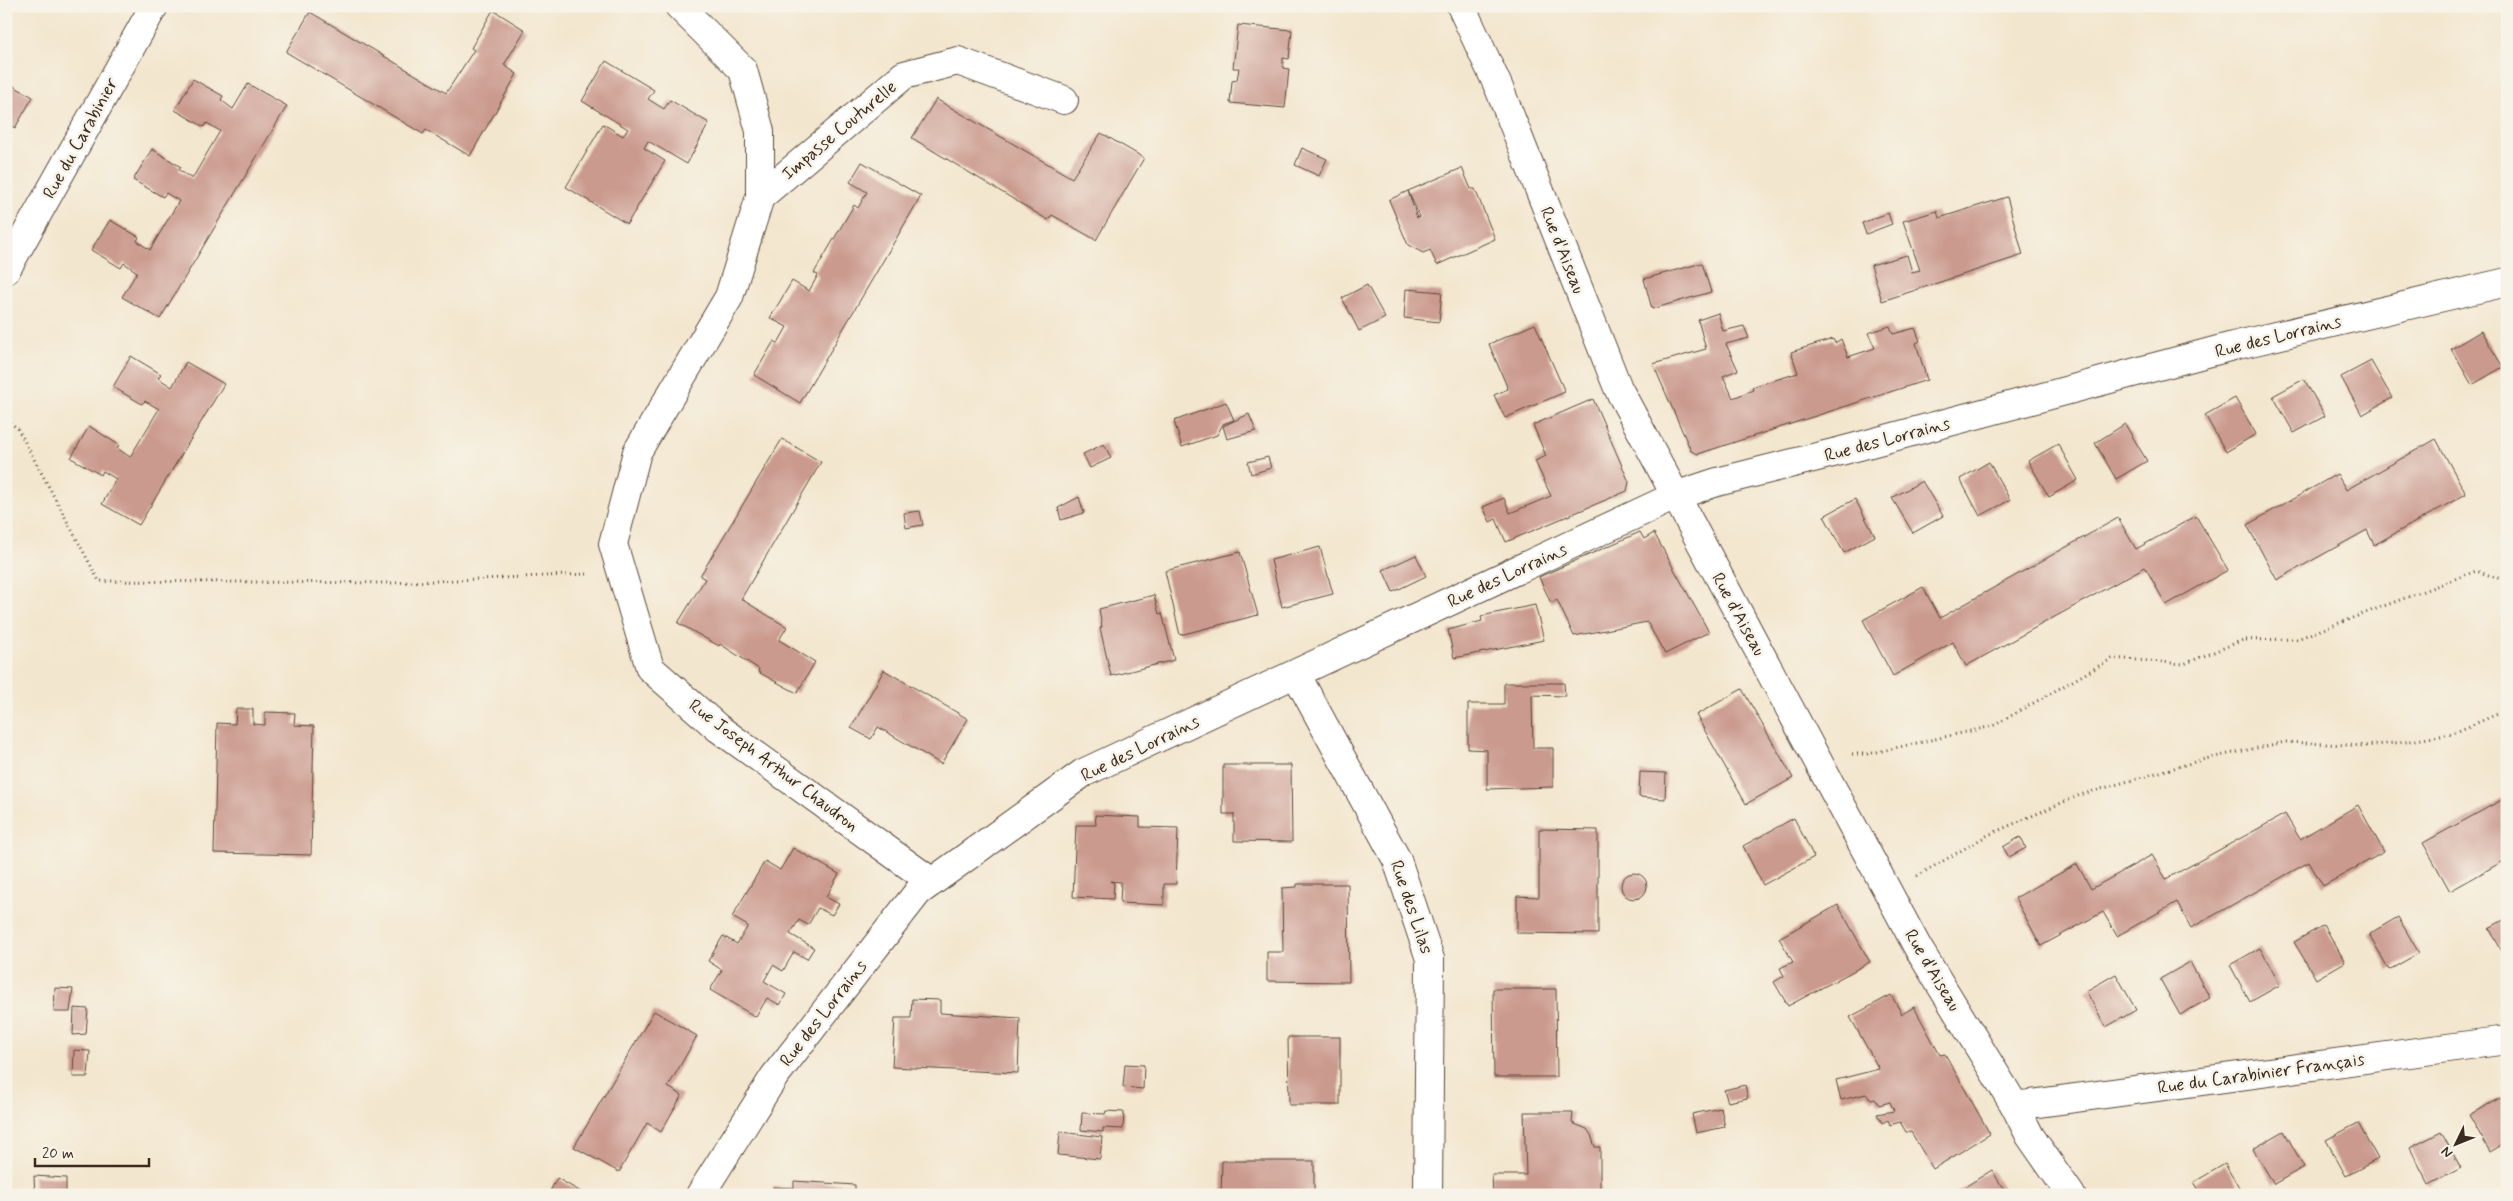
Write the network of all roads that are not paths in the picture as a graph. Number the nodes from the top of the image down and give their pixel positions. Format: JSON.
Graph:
{"nodes":[{"id":1,"x":154,"y":6,"type":"edge"},
{"id":2,"x":679,"y":6,"type":"edge"},
{"id":3,"x":1461,"y":6,"type":"edge"},
{"id":4,"x":1064,"y":100,"type":"dead end"},
{"id":5,"x":760,"y":197,"type":"junction"},
{"id":6,"x":6,"y":270,"type":"edge"},
{"id":7,"x":2507,"y":282,"type":"edge"},
{"id":8,"x":1676,"y":496,"type":"junction"},
{"id":9,"x":1296,"y":674,"type":"junction"},
{"id":10,"x":925,"y":887,"type":"junction"},
{"id":11,"x":2507,"y":1040,"type":"edge"},
{"id":12,"x":2015,"y":1106,"type":"junction"},
{"id":13,"x":700,"y":1195,"type":"edge"},
{"id":14,"x":1428,"y":1195,"type":"edge"},
{"id":15,"x":2072,"y":1195,"type":"edge"}],
"edges":[{"from":1,"to":6,"type":"street","name":"Rue du Carabinier"},
{"from":2,"to":5,"type":"street","name":"Rue Joseph Arthur Chaudron"},
{"from":3,"to":8,"type":"street","name":"Rue d'Aiseau"},
{"from":4,"to":5,"type":"street","name":"Impasse Couturelle"},
{"from":5,"to":10,"type":"street","name":"Rue Joseph Arthur Chaudron"},
{"from":7,"to":8,"type":"street","name":"Rue des Lorrains"},
{"from":8,"to":9,"type":"street","name":"Rue des Lorrains"},
{"from":8,"to":12,"type":"street","name":"Rue d'Aiseau"},
{"from":9,"to":10,"type":"street","name":"Rue des Lorrains"},
{"from":9,"to":14,"type":"street","name":"Rue des Lilas"},
{"from":10,"to":13,"type":"street","name":"Rue des Lorrains"},
{"from":11,"to":12,"type":"street","name":"Rue du Carabinier Français"},
{"from":12,"to":15,"type":"street","name":"Rue d'Aiseau"}]}
